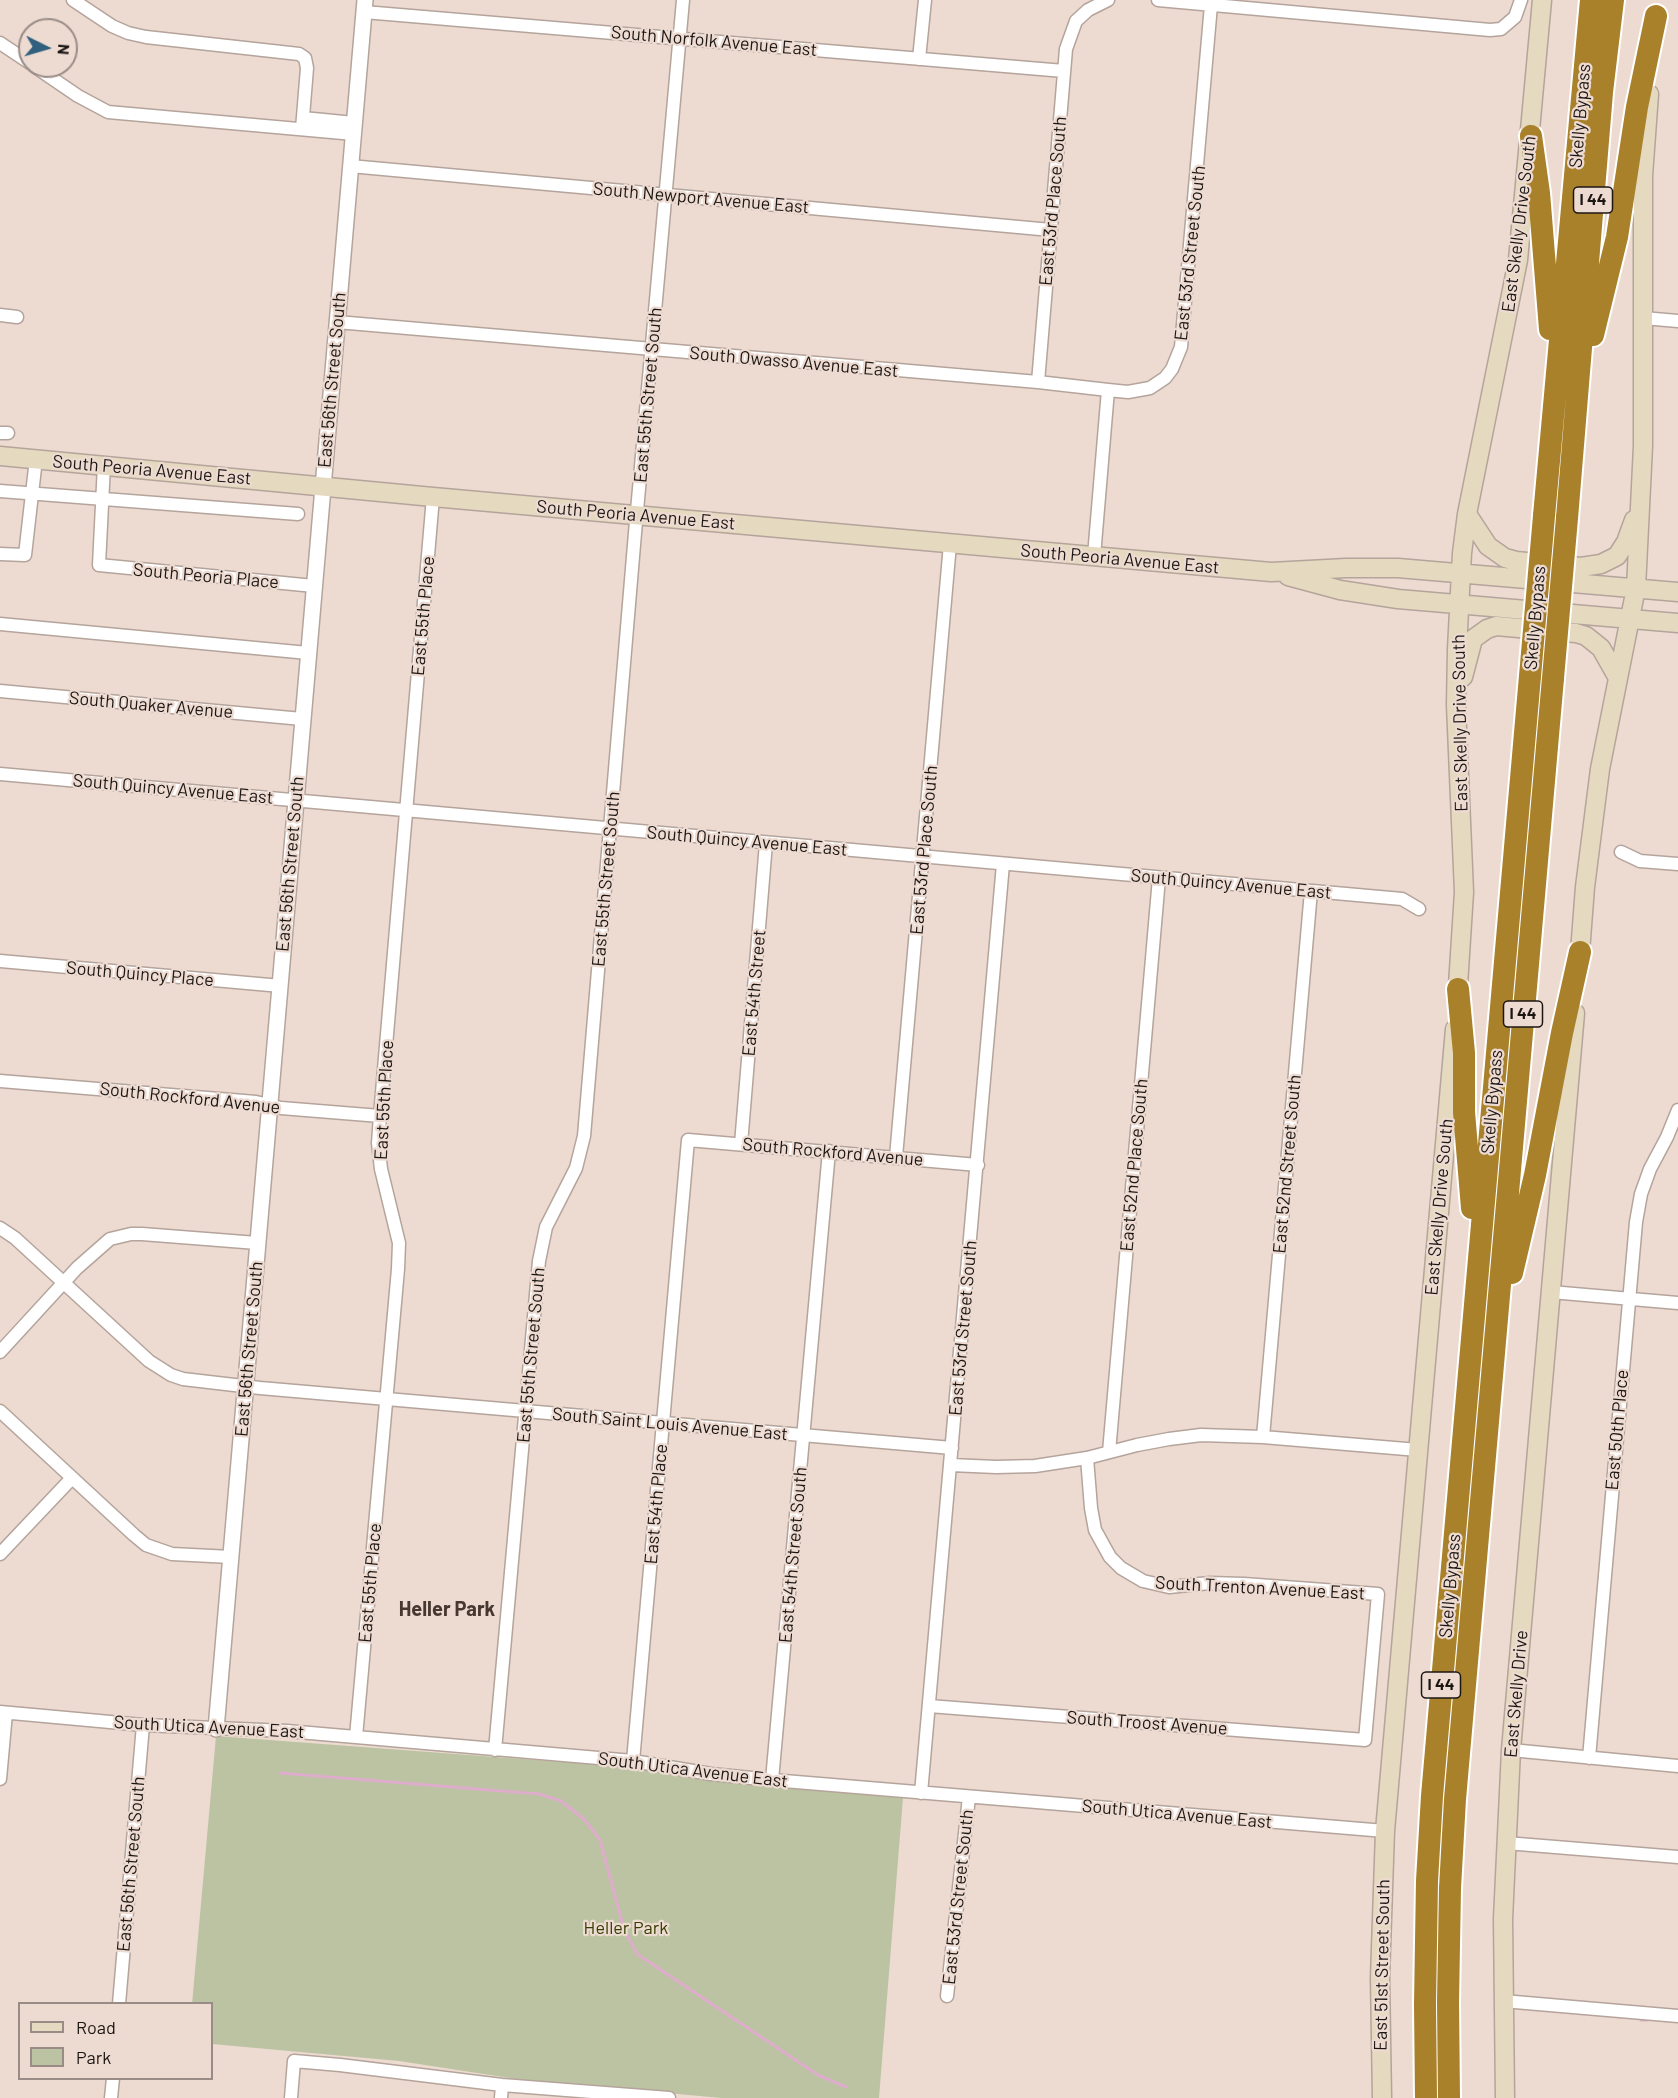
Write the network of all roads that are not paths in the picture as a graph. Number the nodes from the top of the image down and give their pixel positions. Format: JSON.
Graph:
{"nodes":[{"id":1,"x":73,"y":0,"type":"edge"},
{"id":2,"x":683,"y":0,"type":"edge"},
{"id":3,"x":925,"y":0,"type":"edge"},
{"id":4,"x":1108,"y":0,"type":"edge"},
{"id":5,"x":1158,"y":0,"type":"edge"},
{"id":6,"x":1521,"y":0,"type":"edge"},
{"id":7,"x":1542,"y":0,"type":"edge"},
{"id":8,"x":1592,"y":0,"type":"edge"},
{"id":9,"x":1612,"y":0,"type":"edge"},
{"id":10,"x":1211,"y":5,"type":"junction"},
{"id":11,"x":364,"y":6,"type":"edge"},
{"id":12,"x":1657,"y":8,"type":"edge"},
{"id":13,"x":680,"y":38,"type":"junction"},
{"id":14,"x":0,"y":43,"type":"edge"},
{"id":15,"x":18,"y":55,"type":"edge"},
{"id":16,"x":919,"y":58,"type":"junction"},
{"id":17,"x":1064,"y":71,"type":"junction"},
{"id":18,"x":52,"y":78,"type":"edge"},
{"id":19,"x":302,"y":123,"type":"junction"},
{"id":20,"x":354,"y":128,"type":"junction"},
{"id":21,"x":1530,"y":136,"type":"junction"},
{"id":22,"x":350,"y":166,"type":"junction"},
{"id":23,"x":665,"y":195,"type":"junction"},
{"id":24,"x":1051,"y":230,"type":"junction"},
{"id":25,"x":0,"y":315,"type":"edge"},
{"id":26,"x":17,"y":317,"type":"dead end"},
{"id":27,"x":1643,"y":318,"type":"junction"},
{"id":28,"x":1678,"y":321,"type":"edge"},
{"id":29,"x":337,"y":322,"type":"junction"},
{"id":30,"x":652,"y":350,"type":"junction"},
{"id":31,"x":1555,"y":381,"type":"junction"},
{"id":32,"x":1038,"y":382,"type":"junction"},
{"id":33,"x":1108,"y":390,"type":"junction"},
{"id":34,"x":1576,"y":400,"type":"junction"},
{"id":35,"x":0,"y":456,"type":"edge"},
{"id":36,"x":36,"y":459,"type":"junction"},
{"id":37,"x":104,"y":465,"type":"junction"},
{"id":38,"x":322,"y":486,"type":"junction"},
{"id":39,"x":0,"y":491,"type":"edge"},
{"id":40,"x":33,"y":494,"type":"junction"},
{"id":41,"x":433,"y":497,"type":"junction"},
{"id":42,"x":102,"y":499,"type":"junction"},
{"id":43,"x":1640,"y":504,"type":"junction"},
{"id":44,"x":298,"y":514,"type":"dead end"},
{"id":45,"x":1467,"y":514,"type":"junction"},
{"id":46,"x":636,"y":515,"type":"junction"},
{"id":47,"x":950,"y":544,"type":"junction"},
{"id":48,"x":0,"y":554,"type":"edge"},
{"id":49,"x":1094,"y":556,"type":"junction"},
{"id":50,"x":1271,"y":572,"type":"junction"},
{"id":51,"x":1460,"y":573,"type":"junction"},
{"id":52,"x":314,"y":586,"type":"junction"},
{"id":53,"x":1636,"y":588,"type":"junction"},
{"id":54,"x":1678,"y":592,"type":"edge"},
{"id":55,"x":1458,"y":604,"type":"junction"},
{"id":56,"x":1631,"y":620,"type":"junction"},
{"id":57,"x":1678,"y":623,"type":"edge"},
{"id":58,"x":0,"y":624,"type":"edge"},
{"id":59,"x":308,"y":653,"type":"junction"},
{"id":60,"x":1618,"y":678,"type":"junction"},
{"id":61,"x":0,"y":691,"type":"edge"},
{"id":62,"x":1456,"y":705,"type":"junction"},
{"id":63,"x":303,"y":719,"type":"junction"},
{"id":64,"x":0,"y":774,"type":"edge"},
{"id":65,"x":296,"y":800,"type":"junction"},
{"id":66,"x":406,"y":809,"type":"junction"},
{"id":67,"x":610,"y":828,"type":"junction"},
{"id":68,"x":766,"y":843,"type":"junction"},
{"id":69,"x":1621,"y":852,"type":"dead end"},
{"id":70,"x":924,"y":857,"type":"junction"},
{"id":71,"x":1004,"y":864,"type":"junction"},
{"id":72,"x":1678,"y":864,"type":"edge"},
{"id":73,"x":1159,"y":878,"type":"junction"},
{"id":74,"x":1311,"y":891,"type":"junction"},
{"id":75,"x":1419,"y":909,"type":"dead end"},
{"id":76,"x":1580,"y":952,"type":"junction"},
{"id":77,"x":0,"y":961,"type":"edge"},
{"id":78,"x":281,"y":986,"type":"junction"},
{"id":79,"x":1458,"y":989,"type":"junction"},
{"id":80,"x":0,"y":1081,"type":"edge"},
{"id":81,"x":270,"y":1105,"type":"junction"},
{"id":82,"x":1678,"y":1110,"type":"edge"},
{"id":83,"x":380,"y":1116,"type":"junction"},
{"id":84,"x":688,"y":1140,"type":"joint"},
{"id":85,"x":741,"y":1144,"type":"junction"},
{"id":86,"x":829,"y":1151,"type":"junction"},
{"id":87,"x":896,"y":1157,"type":"junction"},
{"id":88,"x":978,"y":1165,"type":"junction"},
{"id":89,"x":0,"y":1228,"type":"edge"},
{"id":90,"x":257,"y":1244,"type":"junction"},
{"id":91,"x":1478,"y":1273,"type":"junction"},
{"id":92,"x":64,"y":1282,"type":"junction"},
{"id":93,"x":1551,"y":1292,"type":"junction"},
{"id":94,"x":1629,"y":1299,"type":"junction"},
{"id":95,"x":1678,"y":1303,"type":"edge"},
{"id":96,"x":1494,"y":1350,"type":"junction"},
{"id":97,"x":0,"y":1352,"type":"edge"},
{"id":98,"x":246,"y":1386,"type":"junction"},
{"id":99,"x":386,"y":1399,"type":"junction"},
{"id":100,"x":0,"y":1410,"type":"edge"},
{"id":101,"x":526,"y":1411,"type":"junction"},
{"id":102,"x":663,"y":1423,"type":"junction"},
{"id":103,"x":804,"y":1435,"type":"junction"},
{"id":104,"x":1263,"y":1437,"type":"junction"},
{"id":105,"x":952,"y":1448,"type":"junction"},
{"id":106,"x":1418,"y":1450,"type":"junction"},
{"id":107,"x":1109,"y":1452,"type":"junction"},
{"id":108,"x":1088,"y":1458,"type":"junction"},
{"id":109,"x":951,"y":1465,"type":"junction"},
{"id":110,"x":72,"y":1478,"type":"junction"},
{"id":111,"x":0,"y":1554,"type":"edge"},
{"id":112,"x":231,"y":1557,"type":"junction"},
{"id":113,"x":929,"y":1706,"type":"junction"},
{"id":114,"x":3,"y":1712,"type":"edge"},
{"id":115,"x":143,"y":1725,"type":"junction"},
{"id":116,"x":216,"y":1729,"type":"junction"},
{"id":117,"x":356,"y":1737,"type":"junction"},
{"id":118,"x":1365,"y":1740,"type":"joint"},
{"id":119,"x":495,"y":1750,"type":"junction"},
{"id":120,"x":1511,"y":1750,"type":"junction"},
{"id":121,"x":1589,"y":1758,"type":"junction"},
{"id":122,"x":633,"y":1761,"type":"junction"},
{"id":123,"x":1678,"y":1766,"type":"edge"},
{"id":124,"x":0,"y":1779,"type":"edge"},
{"id":125,"x":772,"y":1780,"type":"junction"},
{"id":126,"x":921,"y":1792,"type":"junction"},
{"id":127,"x":969,"y":1797,"type":"junction"},
{"id":128,"x":1385,"y":1831,"type":"junction"},
{"id":129,"x":1506,"y":1843,"type":"junction"},
{"id":130,"x":1678,"y":1857,"type":"edge"},
{"id":131,"x":947,"y":1996,"type":"dead end"},
{"id":132,"x":1503,"y":2001,"type":"junction"},
{"id":133,"x":119,"y":2002,"type":"edge"},
{"id":134,"x":1678,"y":2016,"type":"edge"},
{"id":135,"x":113,"y":2080,"type":"edge"},
{"id":136,"x":502,"y":2085,"type":"junction"},
{"id":137,"x":111,"y":2098,"type":"edge"},
{"id":138,"x":291,"y":2098,"type":"edge"},
{"id":139,"x":501,"y":2098,"type":"edge"},
{"id":140,"x":669,"y":2098,"type":"edge"},
{"id":141,"x":1382,"y":2098,"type":"edge"},
{"id":142,"x":1426,"y":2098,"type":"edge"},
{"id":143,"x":1449,"y":2098,"type":"edge"},
{"id":144,"x":1505,"y":2098,"type":"edge"}],
"edges":[{"from":1,"to":19,"type":"street"},
{"from":2,"to":13,"type":"street","name":"East 55th Street South"},
{"from":3,"to":16,"type":"street"},
{"from":4,"to":17,"type":"street","name":"East 53rd Place South"},
{"from":5,"to":10,"type":"street"},
{"from":6,"to":10,"type":"street"},
{"from":7,"to":21,"type":"main road","name":"East Skelly Drive South"},
{"from":8,"to":31,"type":"highway","name":"Skelly Bypass","number":"I 44"},
{"from":9,"to":34,"type":"highway","name":"Skelly Bypass","number":"I 44"},
{"from":10,"to":33,"type":"street","name":"East 53rd Street South"},
{"from":11,"to":13,"type":"street","name":"South Norfolk Avenue East"},
{"from":11,"to":20,"type":"street","name":"East 56th Street South"},
{"from":12,"to":27,"type":"main road"},
{"from":12,"to":34,"type":"highway"},
{"from":13,"to":16,"type":"street","name":"South Norfolk Avenue East"},
{"from":13,"to":23,"type":"street","name":"East 55th Street South"},
{"from":14,"to":15,"type":"street"},
{"from":16,"to":17,"type":"street","name":"South Norfolk Avenue East"},
{"from":17,"to":24,"type":"street","name":"East 53rd Place South"},
{"from":18,"to":19,"type":"street"},
{"from":19,"to":20,"type":"street"},
{"from":20,"to":22,"type":"street","name":"East 56th Street South"},
{"from":21,"to":31,"type":"highway"},
{"from":21,"to":45,"type":"main road","name":"East Skelly Drive South"},
{"from":22,"to":23,"type":"street","name":"South Newport Avenue East"},
{"from":22,"to":29,"type":"street","name":"East 56th Street South"},
{"from":23,"to":24,"type":"street","name":"South Newport Avenue East"},
{"from":23,"to":30,"type":"street","name":"East 55th Street South"},
{"from":24,"to":32,"type":"street","name":"East 53rd Place South"},
{"from":25,"to":26,"type":"street"},
{"from":27,"to":28,"type":"street"},
{"from":27,"to":43,"type":"main road"},
{"from":29,"to":30,"type":"street","name":"South Owasso Avenue East"},
{"from":29,"to":38,"type":"street","name":"East 56th Street South"},
{"from":30,"to":32,"type":"street","name":"South Owasso Avenue East"},
{"from":30,"to":46,"type":"street","name":"East 55th Street South"},
{"from":31,"to":91,"type":"highway","name":"Skelly Bypass","number":"I 44","bridge":true},
{"from":32,"to":33,"type":"street","name":"South Owasso Avenue East"},
{"from":33,"to":49,"type":"street"},
{"from":34,"to":96,"type":"highway","name":"Skelly Bypass","number":"I 44","bridge":true},
{"from":35,"to":36,"type":"main road","name":"South Peoria Avenue East"},
{"from":36,"to":37,"type":"main road","name":"South Peoria Avenue East"},
{"from":36,"to":40,"type":"street"},
{"from":37,"to":38,"type":"main road","name":"South Peoria Avenue East"},
{"from":37,"to":42,"type":"street"},
{"from":38,"to":41,"type":"main road","name":"South Peoria Avenue East"},
{"from":38,"to":52,"type":"street","name":"East 56th Street South"},
{"from":39,"to":40,"type":"street","name":"South Peoria Avenue East"},
{"from":40,"to":42,"type":"street","name":"South Peoria Avenue East"},
{"from":40,"to":48,"type":"street"},
{"from":41,"to":46,"type":"main road","name":"South Peoria Avenue East"},
{"from":41,"to":66,"type":"street","name":"East 55th Place"},
{"from":42,"to":44,"type":"street","name":"South Peoria Avenue East"},
{"from":42,"to":52,"type":"street","name":"South Peoria Place"},
{"from":43,"to":45,"type":"main road"},
{"from":43,"to":53,"type":"main road"},
{"from":45,"to":51,"type":"main road","name":"East Skelly Drive South"},
{"from":46,"to":47,"type":"main road","name":"South Peoria Avenue East"},
{"from":46,"to":67,"type":"street","name":"East 55th Street South"},
{"from":47,"to":49,"type":"main road","name":"South Peoria Avenue East"},
{"from":47,"to":70,"type":"street","name":"East 53rd Place South"},
{"from":49,"to":50,"type":"main road","name":"South Peoria Avenue East"},
{"from":50,"to":51,"type":"main road","name":"South Peoria Avenue East"},
{"from":50,"to":55,"type":"main road","name":"South Peoria Avenue East"},
{"from":51,"to":53,"type":"main road","name":"South Peoria Avenue East"},
{"from":51,"to":55,"type":"main road","name":"East Skelly Drive South"},
{"from":52,"to":59,"type":"street","name":"East 56th Street South"},
{"from":53,"to":54,"type":"main road","name":"South Peoria Avenue East"},
{"from":53,"to":56,"type":"main road"},
{"from":55,"to":56,"type":"main road","name":"South Peoria Avenue East"},
{"from":55,"to":62,"type":"main road","name":"East Skelly Drive South"},
{"from":56,"to":57,"type":"main road","name":"South Peoria Avenue East"},
{"from":56,"to":60,"type":"main road"},
{"from":58,"to":59,"type":"street"},
{"from":59,"to":63,"type":"street","name":"East 56th Street South"},
{"from":60,"to":62,"type":"main road"},
{"from":60,"to":76,"type":"main road"},
{"from":61,"to":63,"type":"street","name":"South Quaker Avenue"},
{"from":62,"to":79,"type":"main road","name":"East Skelly Drive South"},
{"from":63,"to":65,"type":"street","name":"East 56th Street South"},
{"from":64,"to":65,"type":"street","name":"South Quincy Avenue East"},
{"from":65,"to":66,"type":"street","name":"South Quincy Avenue East"},
{"from":65,"to":78,"type":"street","name":"East 56th Street South"},
{"from":66,"to":67,"type":"street","name":"South Quincy Avenue East"},
{"from":66,"to":83,"type":"street","name":"East 55th Place"},
{"from":67,"to":68,"type":"street","name":"South Quincy Avenue East"},
{"from":67,"to":101,"type":"street","name":"East 55th Street South"},
{"from":68,"to":70,"type":"street","name":"South Quincy Avenue East"},
{"from":68,"to":85,"type":"street","name":"East 54th Street"},
{"from":69,"to":72,"type":"street"},
{"from":70,"to":71,"type":"street","name":"South Quincy Avenue East"},
{"from":70,"to":87,"type":"street","name":"East 53rd Place South"},
{"from":71,"to":73,"type":"street","name":"South Quincy Avenue East"},
{"from":71,"to":88,"type":"street","name":"East 53rd Street South"},
{"from":73,"to":74,"type":"street","name":"South Quincy Avenue East"},
{"from":73,"to":107,"type":"street","name":"East 52nd Place South"},
{"from":74,"to":75,"type":"street","name":"South Quincy Avenue East"},
{"from":74,"to":104,"type":"street","name":"East 52nd Street South"},
{"from":76,"to":93,"type":"main road"},
{"from":76,"to":96,"type":"highway"},
{"from":77,"to":78,"type":"street","name":"South Quincy Place"},
{"from":78,"to":81,"type":"street","name":"East 56th Street South"},
{"from":79,"to":91,"type":"highway"},
{"from":79,"to":106,"type":"main road","name":"East Skelly Drive South"},
{"from":80,"to":81,"type":"street","name":"South Rockford Avenue"},
{"from":81,"to":83,"type":"street","name":"South Rockford Avenue"},
{"from":81,"to":90,"type":"street","name":"East 56th Street South"},
{"from":82,"to":94,"type":"street","name":"East 50th Place"},
{"from":83,"to":99,"type":"street","name":"East 55th Place"},
{"from":84,"to":85,"type":"street","name":"South Rockford Avenue"},
{"from":84,"to":102,"type":"street","name":"East 54th Place"},
{"from":85,"to":86,"type":"street","name":"South Rockford Avenue"},
{"from":86,"to":87,"type":"street","name":"South Rockford Avenue"},
{"from":86,"to":103,"type":"street","name":"East 54th Street South"},
{"from":87,"to":88,"type":"street","name":"South Rockford Avenue"},
{"from":88,"to":105,"type":"street","name":"East 53rd Street South"},
{"from":89,"to":92,"type":"street","name":"South Saint Louis Avenue East"},
{"from":90,"to":92,"type":"street"},
{"from":90,"to":98,"type":"street","name":"East 56th Street South"},
{"from":91,"to":142,"type":"highway","name":"Skelly Bypass","number":"I 44"},
{"from":92,"to":97,"type":"street"},
{"from":92,"to":98,"type":"street","name":"South Saint Louis Avenue East"},
{"from":93,"to":94,"type":"street"},
{"from":93,"to":120,"type":"main road","name":"East Skelly Drive"},
{"from":94,"to":95,"type":"street"},
{"from":94,"to":121,"type":"street","name":"East 50th Place"},
{"from":96,"to":143,"type":"highway","name":"Skelly Bypass","number":"I 44"},
{"from":98,"to":99,"type":"street","name":"South Saint Louis Avenue East"},
{"from":98,"to":112,"type":"street","name":"East 56th Street South"},
{"from":99,"to":101,"type":"street","name":"South Saint Louis Avenue East"},
{"from":99,"to":117,"type":"street","name":"East 55th Place"},
{"from":100,"to":110,"type":"street"},
{"from":101,"to":102,"type":"street","name":"South Saint Louis Avenue East"},
{"from":101,"to":119,"type":"street","name":"East 55th Street South"},
{"from":102,"to":103,"type":"street","name":"South Saint Louis Avenue East"},
{"from":102,"to":122,"type":"street","name":"East 54th Place"},
{"from":103,"to":105,"type":"street","name":"South Saint Louis Avenue East"},
{"from":103,"to":125,"type":"street","name":"East 54th Street South"},
{"from":104,"to":106,"type":"street"},
{"from":104,"to":107,"type":"street"},
{"from":105,"to":109,"type":"street","name":"East 53rd Street South"},
{"from":106,"to":128,"type":"main road"},
{"from":107,"to":108,"type":"street"},
{"from":108,"to":109,"type":"street"},
{"from":108,"to":118,"type":"street","name":"South Trenton Avenue East"},
{"from":109,"to":113,"type":"street","name":"East 53rd Street South"},
{"from":110,"to":111,"type":"street"},
{"from":110,"to":112,"type":"street"},
{"from":112,"to":116,"type":"street","name":"East 56th Street South"},
{"from":113,"to":118,"type":"street","name":"South Troost Avenue"},
{"from":113,"to":126,"type":"street","name":"East 53rd Street South"},
{"from":114,"to":115,"type":"street","name":"South Utica Avenue East"},
{"from":114,"to":124,"type":"street"},
{"from":115,"to":116,"type":"street","name":"South Utica Avenue East"},
{"from":115,"to":133,"type":"street","name":"East 56th Street South"},
{"from":116,"to":117,"type":"street","name":"South Utica Avenue East"},
{"from":117,"to":119,"type":"street","name":"South Utica Avenue East"},
{"from":119,"to":122,"type":"street","name":"South Utica Avenue East"},
{"from":120,"to":121,"type":"street"},
{"from":120,"to":129,"type":"main road","name":"East Skelly Drive"},
{"from":121,"to":123,"type":"street"},
{"from":122,"to":125,"type":"street","name":"South Utica Avenue East"},
{"from":125,"to":126,"type":"street","name":"South Utica Avenue East"},
{"from":126,"to":127,"type":"street","name":"South Utica Avenue East"},
{"from":127,"to":128,"type":"street","name":"South Utica Avenue East"},
{"from":127,"to":131,"type":"street","name":"East 53rd Street South"},
{"from":128,"to":141,"type":"main road","name":"East 51st Street South"},
{"from":129,"to":130,"type":"street"},
{"from":129,"to":132,"type":"main road","name":"East Skelly Drive"},
{"from":132,"to":134,"type":"street"},
{"from":132,"to":144,"type":"main road","name":"East Skelly Drive"},
{"from":135,"to":137,"type":"street"},
{"from":136,"to":138,"type":"street"},
{"from":136,"to":139,"type":"street"},
{"from":136,"to":140,"type":"street"}]}
